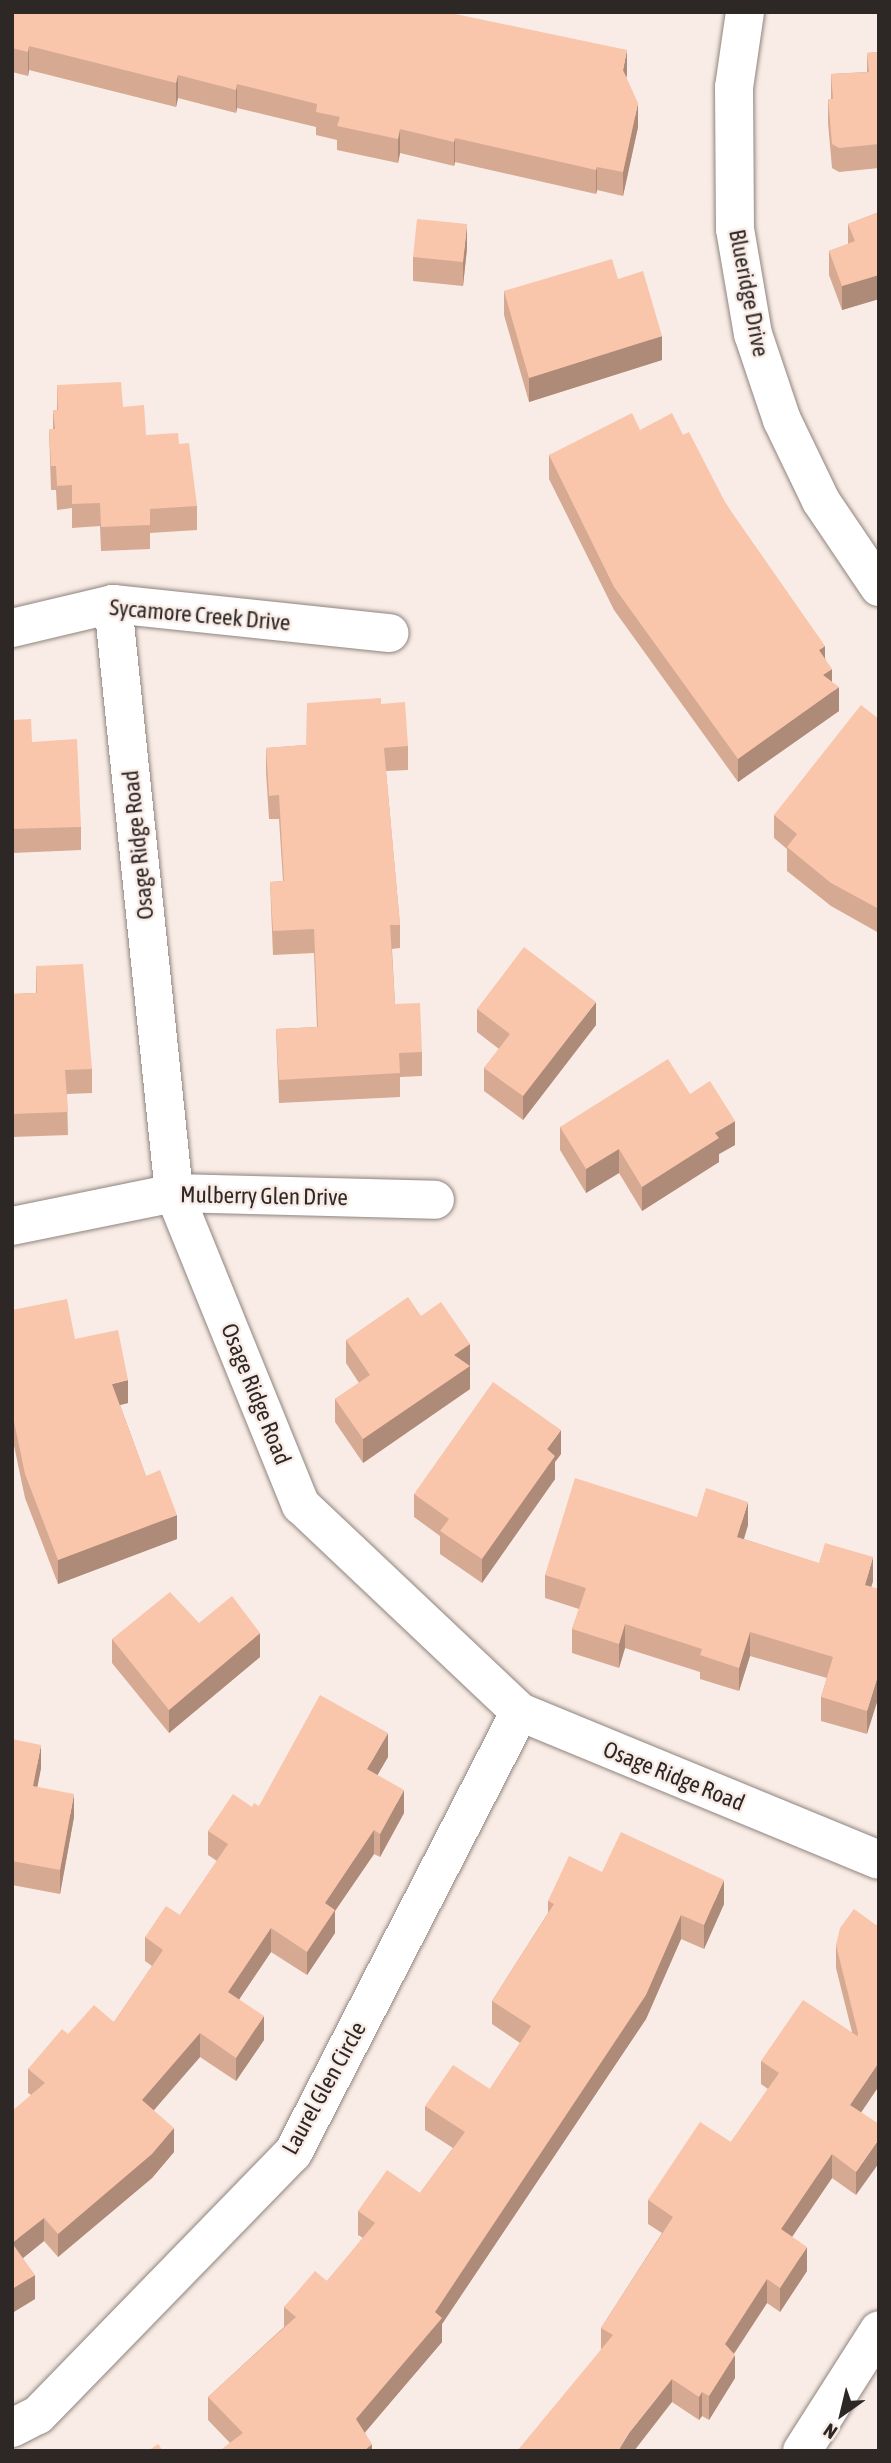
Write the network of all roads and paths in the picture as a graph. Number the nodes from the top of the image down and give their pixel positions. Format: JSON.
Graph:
{"nodes":[{"id":1,"x":746,"y":12,"type":"edge"},
{"id":2,"x":879,"y":587,"type":"edge"},
{"id":3,"x":113,"y":604,"type":"junction"},
{"id":4,"x":12,"y":628,"type":"edge"},
{"id":5,"x":389,"y":633,"type":"dead end"},
{"id":6,"x":174,"y":1192,"type":"junction"},
{"id":7,"x":435,"y":1200,"type":"dead end"},
{"id":8,"x":12,"y":1226,"type":"edge"},
{"id":9,"x":520,"y":1712,"type":"junction"},
{"id":10,"x":879,"y":1860,"type":"edge"},
{"id":11,"x":879,"y":2330,"type":"edge"},
{"id":12,"x":12,"y":2428,"type":"edge"},
{"id":13,"x":802,"y":2451,"type":"edge"}],
"edges":[{"from":1,"to":2,"type":"street","name":"Blueridge Drive"},
{"from":3,"to":4,"type":"street","name":"Sycamore Creek Drive"},
{"from":3,"to":5,"type":"street","name":"Sycamore Creek Drive"},
{"from":3,"to":6,"type":"street","name":"Osage Ridge Road"},
{"from":6,"to":7,"type":"street","name":"Mulberry Glen Drive"},
{"from":6,"to":8,"type":"street","name":"Mulberry Glen Drive"},
{"from":6,"to":9,"type":"street","name":"Osage Ridge Road"},
{"from":9,"to":10,"type":"street","name":"Osage Ridge Road"},
{"from":9,"to":12,"type":"street","name":"Laurel Glen Circle"},
{"from":11,"to":13,"type":"street"}]}
